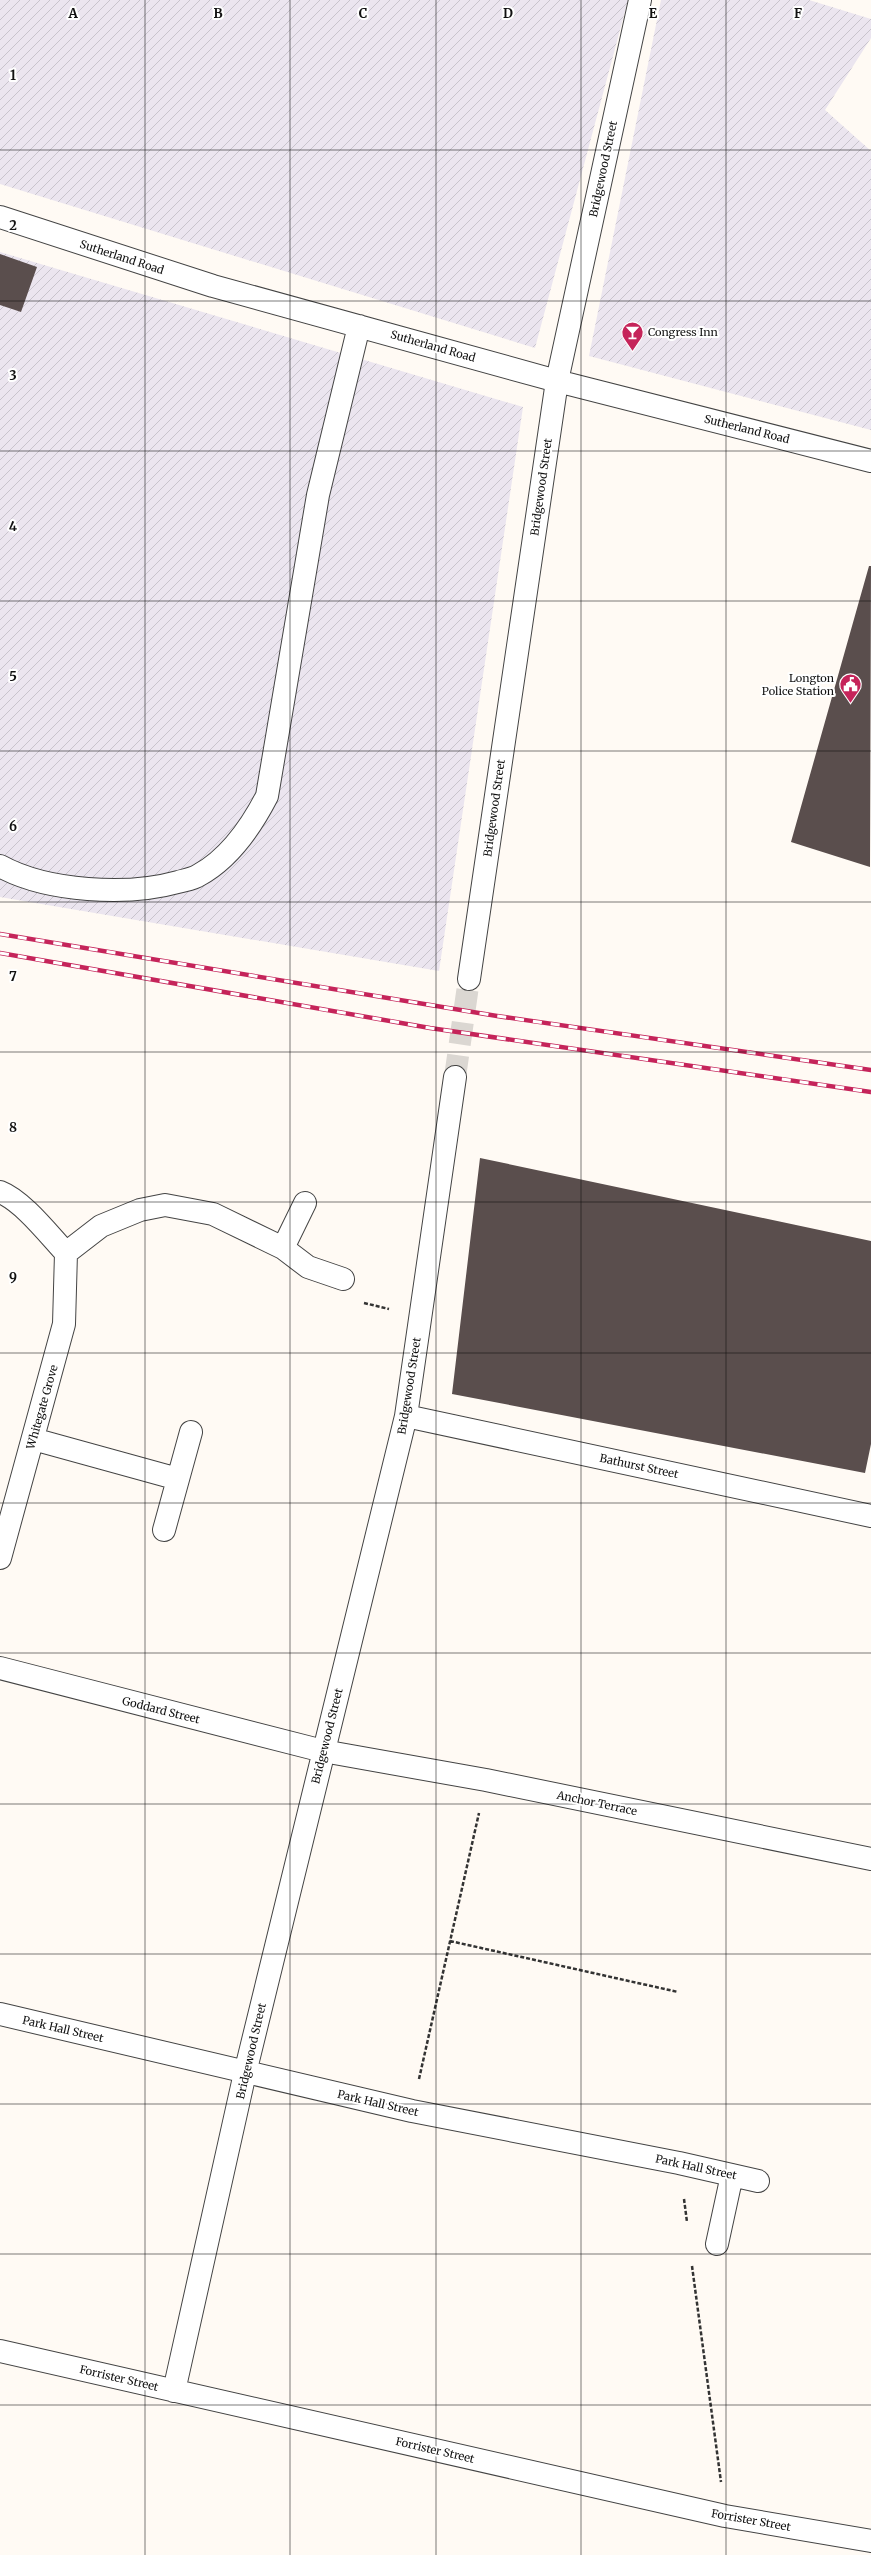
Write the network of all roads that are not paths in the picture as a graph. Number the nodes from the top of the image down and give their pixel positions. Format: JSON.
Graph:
{"nodes":[{"id":1,"x":640,"y":0,"type":"edge"},
{"id":2,"x":0,"y":217,"type":"edge"},
{"id":3,"x":359,"y":326,"type":"junction"},
{"id":4,"x":557,"y":381,"type":"junction"},
{"id":5,"x":871,"y":461,"type":"edge"},
{"id":6,"x":0,"y":866,"type":"edge"},
{"id":7,"x":469,"y":979,"type":"tunnel mouth"},
{"id":8,"x":455,"y":1077,"type":"tunnel mouth"},
{"id":9,"x":0,"y":1192,"type":"edge"},
{"id":10,"x":305,"y":1203,"type":"dead end"},
{"id":11,"x":283,"y":1248,"type":"junction"},
{"id":12,"x":66,"y":1253,"type":"junction"},
{"id":13,"x":343,"y":1279,"type":"road end"},
{"id":14,"x":406,"y":1416,"type":"junction"},
{"id":15,"x":191,"y":1432,"type":"dead end"},
{"id":16,"x":33,"y":1439,"type":"junction"},
{"id":17,"x":178,"y":1479,"type":"junction"},
{"id":18,"x":871,"y":1516,"type":"edge"},
{"id":19,"x":164,"y":1530,"type":"dead end"},
{"id":20,"x":0,"y":1558,"type":"edge"},
{"id":21,"x":0,"y":1668,"type":"edge"},
{"id":22,"x":323,"y":1751,"type":"junction"},
{"id":23,"x":871,"y":1859,"type":"edge"},
{"id":24,"x":0,"y":2014,"type":"edge"},
{"id":25,"x":245,"y":2073,"type":"junction"},
{"id":26,"x":732,"y":2175,"type":"junction"},
{"id":27,"x":758,"y":2181,"type":"dead end"},
{"id":28,"x":717,"y":2244,"type":"dead end"},
{"id":29,"x":0,"y":2351,"type":"edge"},
{"id":30,"x":174,"y":2391,"type":"junction"},
{"id":31,"x":871,"y":2541,"type":"edge"}],
"edges":[{"from":1,"to":4,"type":"street","name":"Bridgewood Street"},
{"from":2,"to":3,"type":"street","name":"Sutherland Road"},
{"from":3,"to":4,"type":"street","name":"Sutherland Road"},
{"from":3,"to":6,"type":"street"},
{"from":4,"to":5,"type":"street","name":"Sutherland Road"},
{"from":4,"to":7,"type":"street","name":"Bridgewood Street"},
{"from":8,"to":14,"type":"street","name":"Bridgewood Street"},
{"from":9,"to":12,"type":"street"},
{"from":10,"to":11,"type":"street"},
{"from":11,"to":12,"type":"street"},
{"from":11,"to":13,"type":"street"},
{"from":12,"to":16,"type":"street","name":"Whitegate Grove"},
{"from":14,"to":18,"type":"street","name":"Bathurst Street"},
{"from":14,"to":22,"type":"street","name":"Bridgewood Street"},
{"from":15,"to":17,"type":"street"},
{"from":16,"to":17,"type":"street"},
{"from":16,"to":20,"type":"street","name":"Whitegate Grove"},
{"from":17,"to":19,"type":"street"},
{"from":21,"to":22,"type":"street","name":"Goddard Street"},
{"from":22,"to":23,"type":"street","name":"Anchor Terrace"},
{"from":22,"to":25,"type":"street","name":"Bridgewood Street"},
{"from":24,"to":25,"type":"street","name":"Park Hall Street"},
{"from":25,"to":26,"type":"street","name":"Park Hall Street"},
{"from":25,"to":30,"type":"street","name":"Bridgewood Street"},
{"from":26,"to":27,"type":"street","name":"Park Hall Street"},
{"from":26,"to":28,"type":"street"},
{"from":29,"to":30,"type":"street","name":"Forrister Street"},
{"from":30,"to":31,"type":"street","name":"Forrister Street"}]}
